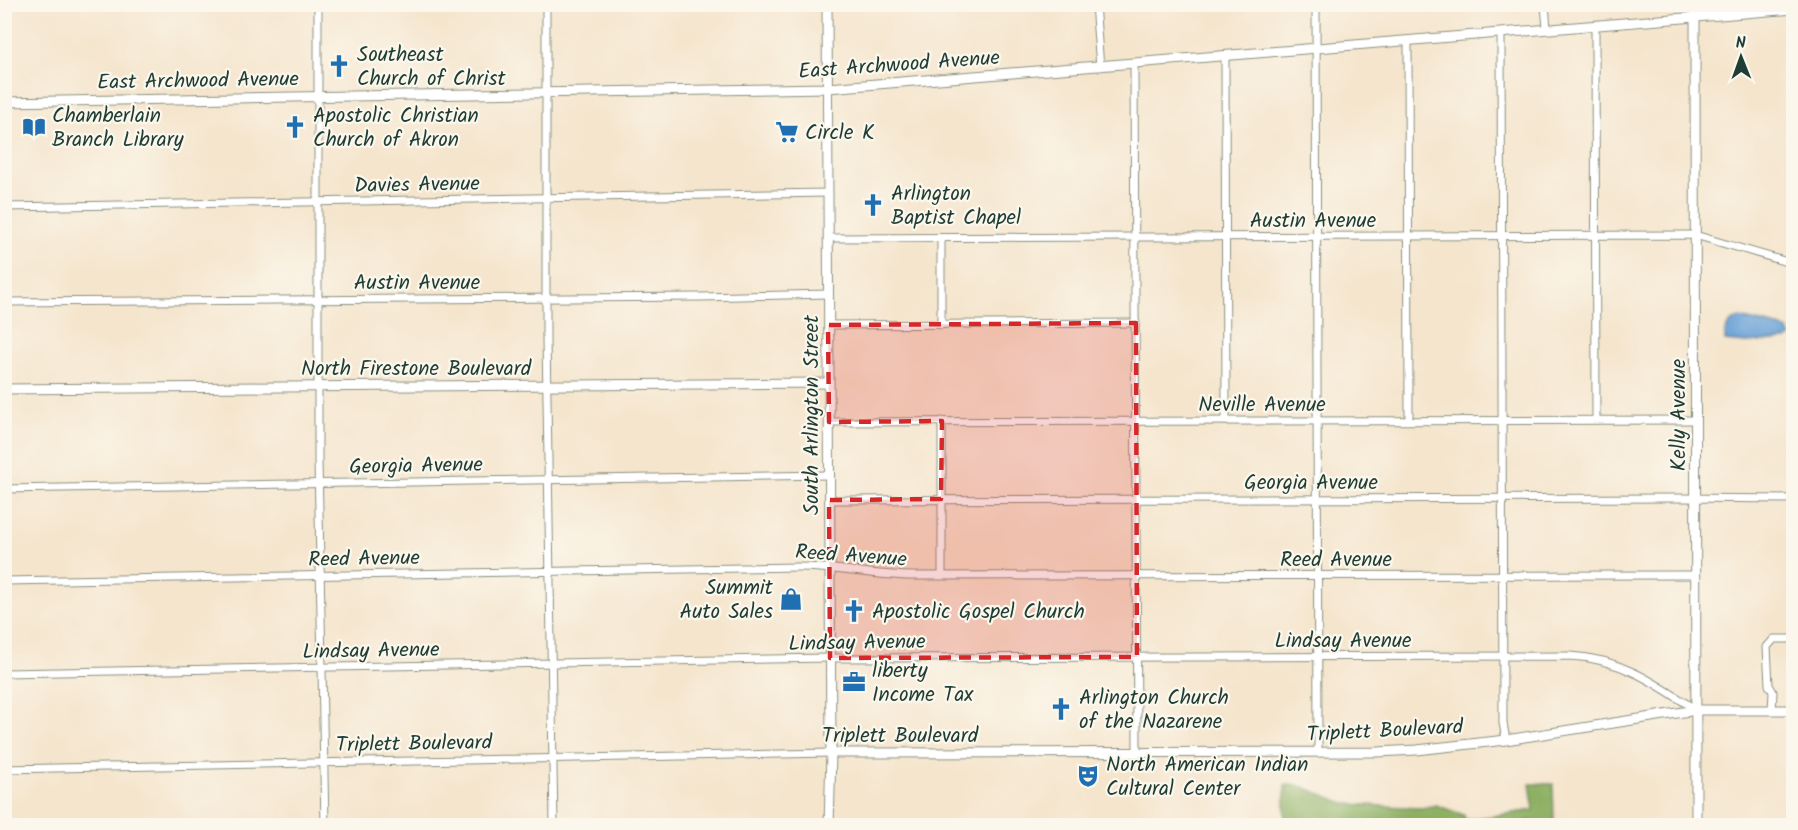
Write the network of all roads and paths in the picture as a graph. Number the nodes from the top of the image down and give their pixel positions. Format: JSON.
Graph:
{"nodes":[{"id":1,"x":5,"y":4,"type":"edge"},
{"id":2,"x":318,"y":4,"type":"edge"},
{"id":3,"x":348,"y":4,"type":"edge"},
{"id":4,"x":409,"y":4,"type":"edge"},
{"id":5,"x":546,"y":4,"type":"edge"},
{"id":6,"x":827,"y":4,"type":"edge"},
{"id":7,"x":1095,"y":4,"type":"edge"},
{"id":8,"x":1316,"y":4,"type":"edge"},
{"id":9,"x":1545,"y":4,"type":"edge"},
{"id":10,"x":1695,"y":4,"type":"edge"},
{"id":11,"x":1794,"y":9,"type":"edge"},
{"id":12,"x":1695,"y":16,"type":"junction"},
{"id":13,"x":1595,"y":25,"type":"junction"},
{"id":14,"x":1547,"y":29,"type":"junction"},
{"id":15,"x":1501,"y":34,"type":"junction"},
{"id":16,"x":1408,"y":41,"type":"junction"},
{"id":17,"x":1316,"y":49,"type":"junction"},
{"id":18,"x":1225,"y":57,"type":"junction"},
{"id":19,"x":1134,"y":64,"type":"junction"},
{"id":20,"x":1100,"y":67,"type":"junction"},
{"id":21,"x":828,"y":88,"type":"junction"},
{"id":22,"x":546,"y":93,"type":"junction"},
{"id":23,"x":318,"y":96,"type":"junction"},
{"id":24,"x":5,"y":102,"type":"edge"},
{"id":25,"x":828,"y":193,"type":"junction"},
{"id":26,"x":547,"y":198,"type":"junction"},
{"id":27,"x":318,"y":201,"type":"junction"},
{"id":28,"x":6,"y":207,"type":"junction"},
{"id":29,"x":1503,"y":235,"type":"junction"},
{"id":30,"x":1596,"y":235,"type":"junction"},
{"id":31,"x":1695,"y":235,"type":"junction"},
{"id":32,"x":1408,"y":236,"type":"junction"},
{"id":33,"x":1135,"y":237,"type":"junction"},
{"id":34,"x":1226,"y":237,"type":"junction"},
{"id":35,"x":1317,"y":237,"type":"junction"},
{"id":36,"x":829,"y":238,"type":"junction"},
{"id":37,"x":941,"y":238,"type":"junction"},
{"id":38,"x":1794,"y":264,"type":"edge"},
{"id":39,"x":829,"y":294,"type":"junction"},
{"id":40,"x":546,"y":298,"type":"junction"},
{"id":41,"x":317,"y":299,"type":"junction"},
{"id":42,"x":6,"y":302,"type":"edge"},
{"id":43,"x":1136,"y":323,"type":"junction"},
{"id":44,"x":941,"y":324,"type":"junction"},
{"id":45,"x":828,"y":325,"type":"junction"},
{"id":46,"x":828,"y":383,"type":"junction"},
{"id":47,"x":547,"y":385,"type":"junction"},
{"id":48,"x":317,"y":387,"type":"junction"},
{"id":49,"x":5,"y":389,"type":"edge"},
{"id":50,"x":4,"y":418,"type":"edge"},
{"id":51,"x":1409,"y":420,"type":"junction"},
{"id":52,"x":1503,"y":420,"type":"junction"},
{"id":53,"x":1596,"y":420,"type":"junction"},
{"id":54,"x":1696,"y":420,"type":"junction"},
{"id":55,"x":942,"y":421,"type":"junction"},
{"id":56,"x":1136,"y":421,"type":"junction"},
{"id":57,"x":1226,"y":421,"type":"junction"},
{"id":58,"x":1317,"y":421,"type":"junction"},
{"id":59,"x":829,"y":422,"type":"junction"},
{"id":60,"x":828,"y":475,"type":"junction"},
{"id":61,"x":548,"y":479,"type":"junction"},
{"id":62,"x":318,"y":484,"type":"junction"},
{"id":63,"x":4,"y":489,"type":"edge"},
{"id":64,"x":1503,"y":498,"type":"junction"},
{"id":65,"x":1696,"y":498,"type":"junction"},
{"id":66,"x":941,"y":499,"type":"junction"},
{"id":67,"x":1136,"y":499,"type":"junction"},
{"id":68,"x":1318,"y":499,"type":"junction"},
{"id":69,"x":1794,"y":499,"type":"edge"},
{"id":70,"x":829,"y":500,"type":"junction"},
{"id":71,"x":830,"y":567,"type":"junction"},
{"id":72,"x":550,"y":571,"type":"junction"},
{"id":73,"x":1503,"y":574,"type":"junction"},
{"id":74,"x":320,"y":575,"type":"junction"},
{"id":75,"x":942,"y":575,"type":"junction"},
{"id":76,"x":1136,"y":575,"type":"junction"},
{"id":77,"x":1318,"y":575,"type":"junction"},
{"id":78,"x":1696,"y":575,"type":"junction"},
{"id":79,"x":4,"y":581,"type":"edge"},
{"id":80,"x":1794,"y":639,"type":"edge"},
{"id":81,"x":1504,"y":656,"type":"junction"},
{"id":82,"x":1137,"y":657,"type":"junction"},
{"id":83,"x":1318,"y":657,"type":"junction"},
{"id":84,"x":830,"y":658,"type":"junction"},
{"id":85,"x":551,"y":663,"type":"junction"},
{"id":86,"x":322,"y":668,"type":"junction"},
{"id":87,"x":4,"y":672,"type":"edge"},
{"id":88,"x":1696,"y":710,"type":"junction"},
{"id":89,"x":1772,"y":710,"type":"junction"},
{"id":90,"x":1794,"y":710,"type":"edge"},
{"id":91,"x":1506,"y":740,"type":"junction"},
{"id":92,"x":1137,"y":752,"type":"junction"},
{"id":93,"x":1318,"y":752,"type":"junction"},
{"id":94,"x":831,"y":753,"type":"junction"},
{"id":95,"x":553,"y":758,"type":"junction"},
{"id":96,"x":324,"y":762,"type":"junction"},
{"id":97,"x":4,"y":769,"type":"edge"},
{"id":98,"x":325,"y":825,"type":"edge"},
{"id":99,"x":554,"y":825,"type":"edge"},
{"id":100,"x":829,"y":825,"type":"edge"},
{"id":101,"x":1696,"y":825,"type":"edge"}],
"edges":[{"from":1,"to":24,"type":"street"},
{"from":2,"to":23,"type":"street"},
{"from":3,"to":4,"type":"street"},
{"from":5,"to":22,"type":"street"},
{"from":6,"to":21,"type":"main road","name":"South Arlington Street"},
{"from":7,"to":20,"type":"street"},
{"from":8,"to":17,"type":"street"},
{"from":9,"to":14,"type":"street"},
{"from":10,"to":12,"type":"main road","name":"Kelly Avenue"},
{"from":11,"to":12,"type":"main road","name":"East Archwood Avenue"},
{"from":12,"to":13,"type":"main road","name":"East Archwood Avenue"},
{"from":12,"to":31,"type":"main road","name":"Kelly Avenue"},
{"from":13,"to":14,"type":"main road","name":"East Archwood Avenue"},
{"from":13,"to":30,"type":"street"},
{"from":14,"to":15,"type":"main road","name":"East Archwood Avenue"},
{"from":15,"to":16,"type":"main road","name":"East Archwood Avenue"},
{"from":15,"to":29,"type":"street"},
{"from":16,"to":17,"type":"main road","name":"East Archwood Avenue"},
{"from":16,"to":32,"type":"street"},
{"from":17,"to":18,"type":"main road","name":"East Archwood Avenue"},
{"from":17,"to":35,"type":"street"},
{"from":18,"to":19,"type":"main road","name":"East Archwood Avenue"},
{"from":18,"to":34,"type":"street"},
{"from":19,"to":20,"type":"main road","name":"East Archwood Avenue"},
{"from":19,"to":33,"type":"street"},
{"from":20,"to":21,"type":"main road","name":"East Archwood Avenue"},
{"from":21,"to":22,"type":"main road","name":"East Archwood Avenue"},
{"from":21,"to":25,"type":"main road","name":"South Arlington Street"},
{"from":22,"to":23,"type":"main road","name":"East Archwood Avenue"},
{"from":22,"to":26,"type":"street"},
{"from":23,"to":24,"type":"main road","name":"East Archwood Avenue"},
{"from":23,"to":27,"type":"street"},
{"from":24,"to":28,"type":"street"},
{"from":25,"to":26,"type":"street","name":"Davies Avenue"},
{"from":25,"to":36,"type":"main road","name":"South Arlington Street"},
{"from":26,"to":27,"type":"street","name":"Davies Avenue"},
{"from":26,"to":40,"type":"street"},
{"from":27,"to":28,"type":"street","name":"Davies Avenue"},
{"from":27,"to":41,"type":"street"},
{"from":28,"to":42,"type":"street"},
{"from":29,"to":30,"type":"street","name":"Austin Avenue"},
{"from":29,"to":32,"type":"street","name":"Austin Avenue"},
{"from":29,"to":52,"type":"street"},
{"from":30,"to":31,"type":"street","name":"Austin Avenue"},
{"from":30,"to":53,"type":"street"},
{"from":31,"to":38,"type":"street","name":"Austin Avenue"},
{"from":31,"to":54,"type":"main road","name":"Kelly Avenue"},
{"from":32,"to":35,"type":"street","name":"Austin Avenue"},
{"from":32,"to":51,"type":"street"},
{"from":33,"to":34,"type":"street","name":"Austin Avenue"},
{"from":33,"to":37,"type":"street","name":"Austin Avenue"},
{"from":33,"to":43,"type":"street"},
{"from":34,"to":35,"type":"street","name":"Austin Avenue"},
{"from":34,"to":57,"type":"street"},
{"from":35,"to":58,"type":"street"},
{"from":36,"to":37,"type":"street","name":"Austin Avenue"},
{"from":36,"to":39,"type":"main road","name":"South Arlington Street"},
{"from":37,"to":44,"type":"street"},
{"from":39,"to":40,"type":"street","name":"Austin Avenue"},
{"from":39,"to":45,"type":"main road","name":"South Arlington Street"},
{"from":40,"to":41,"type":"street","name":"Austin Avenue"},
{"from":40,"to":47,"type":"street"},
{"from":41,"to":42,"type":"street","name":"Austin Avenue"},
{"from":41,"to":48,"type":"street"},
{"from":42,"to":49,"type":"street"},
{"from":43,"to":44,"type":"street"},
{"from":43,"to":56,"type":"street"},
{"from":44,"to":45,"type":"street"},
{"from":45,"to":46,"type":"main road","name":"South Arlington Street"},
{"from":46,"to":47,"type":"main road","name":"North Firestone Boulevard"},
{"from":46,"to":59,"type":"main road","name":"South Arlington Street"},
{"from":47,"to":48,"type":"main road","name":"North Firestone Boulevard"},
{"from":47,"to":61,"type":"street"},
{"from":48,"to":49,"type":"main road","name":"North Firestone Boulevard"},
{"from":48,"to":62,"type":"street"},
{"from":49,"to":50,"type":"street"},
{"from":51,"to":52,"type":"street","name":"Neville Avenue"},
{"from":51,"to":58,"type":"street","name":"Neville Avenue"},
{"from":52,"to":53,"type":"street","name":"Neville Avenue"},
{"from":52,"to":64,"type":"street"},
{"from":53,"to":54,"type":"street","name":"Neville Avenue"},
{"from":54,"to":65,"type":"main road","name":"Kelly Avenue"},
{"from":55,"to":56,"type":"street","name":"Neville Avenue"},
{"from":55,"to":59,"type":"street","name":"Neville Avenue"},
{"from":55,"to":66,"type":"street"},
{"from":56,"to":57,"type":"street","name":"Neville Avenue"},
{"from":56,"to":67,"type":"street"},
{"from":57,"to":58,"type":"street","name":"Neville Avenue"},
{"from":58,"to":68,"type":"street"},
{"from":59,"to":60,"type":"main road","name":"South Arlington Street"},
{"from":60,"to":61,"type":"street","name":"Georgia Avenue"},
{"from":60,"to":70,"type":"main road","name":"South Arlington Street"},
{"from":61,"to":62,"type":"street","name":"Georgia Avenue"},
{"from":61,"to":72,"type":"street"},
{"from":62,"to":63,"type":"street","name":"Georgia Avenue"},
{"from":62,"to":74,"type":"street"},
{"from":64,"to":65,"type":"street","name":"Georgia Avenue"},
{"from":64,"to":68,"type":"street","name":"Georgia Avenue"},
{"from":64,"to":73,"type":"street"},
{"from":65,"to":69,"type":"street","name":"Georgia Avenue"},
{"from":65,"to":78,"type":"main road","name":"Kelly Avenue"},
{"from":66,"to":67,"type":"street","name":"Georgia Avenue"},
{"from":66,"to":70,"type":"street","name":"Georgia Avenue"},
{"from":66,"to":75,"type":"street"},
{"from":67,"to":68,"type":"street","name":"Georgia Avenue"},
{"from":67,"to":76,"type":"street"},
{"from":68,"to":77,"type":"street"},
{"from":70,"to":71,"type":"main road","name":"South Arlington Street"},
{"from":71,"to":72,"type":"street","name":"Reed Avenue"},
{"from":71,"to":75,"type":"street","name":"Reed Avenue"},
{"from":71,"to":84,"type":"main road","name":"South Arlington Street"},
{"from":72,"to":74,"type":"street","name":"Reed Avenue"},
{"from":72,"to":85,"type":"street"},
{"from":73,"to":77,"type":"street","name":"Reed Avenue"},
{"from":73,"to":78,"type":"street","name":"Reed Avenue"},
{"from":73,"to":81,"type":"street"},
{"from":74,"to":79,"type":"street","name":"Reed Avenue"},
{"from":74,"to":86,"type":"street"},
{"from":75,"to":76,"type":"street","name":"Reed Avenue"},
{"from":76,"to":77,"type":"street","name":"Reed Avenue"},
{"from":76,"to":82,"type":"street"},
{"from":77,"to":83,"type":"street"},
{"from":78,"to":88,"type":"main road","name":"Kelly Avenue"},
{"from":80,"to":89,"type":"street"},
{"from":81,"to":83,"type":"street","name":"Lindsay Avenue"},
{"from":81,"to":88,"type":"street","name":"Lindsay Avenue"},
{"from":81,"to":91,"type":"street"},
{"from":82,"to":83,"type":"street","name":"Lindsay Avenue"},
{"from":82,"to":84,"type":"street","name":"Lindsay Avenue"},
{"from":82,"to":92,"type":"street"},
{"from":83,"to":93,"type":"street"},
{"from":84,"to":85,"type":"street","name":"Lindsay Avenue"},
{"from":84,"to":94,"type":"main road","name":"South Arlington Street"},
{"from":85,"to":86,"type":"street","name":"Lindsay Avenue"},
{"from":85,"to":95,"type":"street"},
{"from":86,"to":87,"type":"street","name":"Lindsay Avenue"},
{"from":86,"to":96,"type":"street"},
{"from":88,"to":89,"type":"main road","name":"Triplett Boulevard"},
{"from":88,"to":91,"type":"main road","name":"Triplett Boulevard"},
{"from":88,"to":101,"type":"main road","name":"Kelly Avenue"},
{"from":89,"to":90,"type":"main road","name":"Triplett Boulevard"},
{"from":91,"to":93,"type":"main road","name":"Triplett Boulevard"},
{"from":92,"to":93,"type":"main road","name":"Triplett Boulevard"},
{"from":92,"to":94,"type":"main road","name":"Triplett Boulevard"},
{"from":94,"to":95,"type":"street","name":"Triplett Boulevard"},
{"from":94,"to":100,"type":"main road","name":"South Arlington Street"},
{"from":95,"to":96,"type":"street","name":"Triplett Boulevard"},
{"from":95,"to":99,"type":"street"},
{"from":96,"to":97,"type":"street","name":"Triplett Boulevard"},
{"from":96,"to":98,"type":"street"}]}
